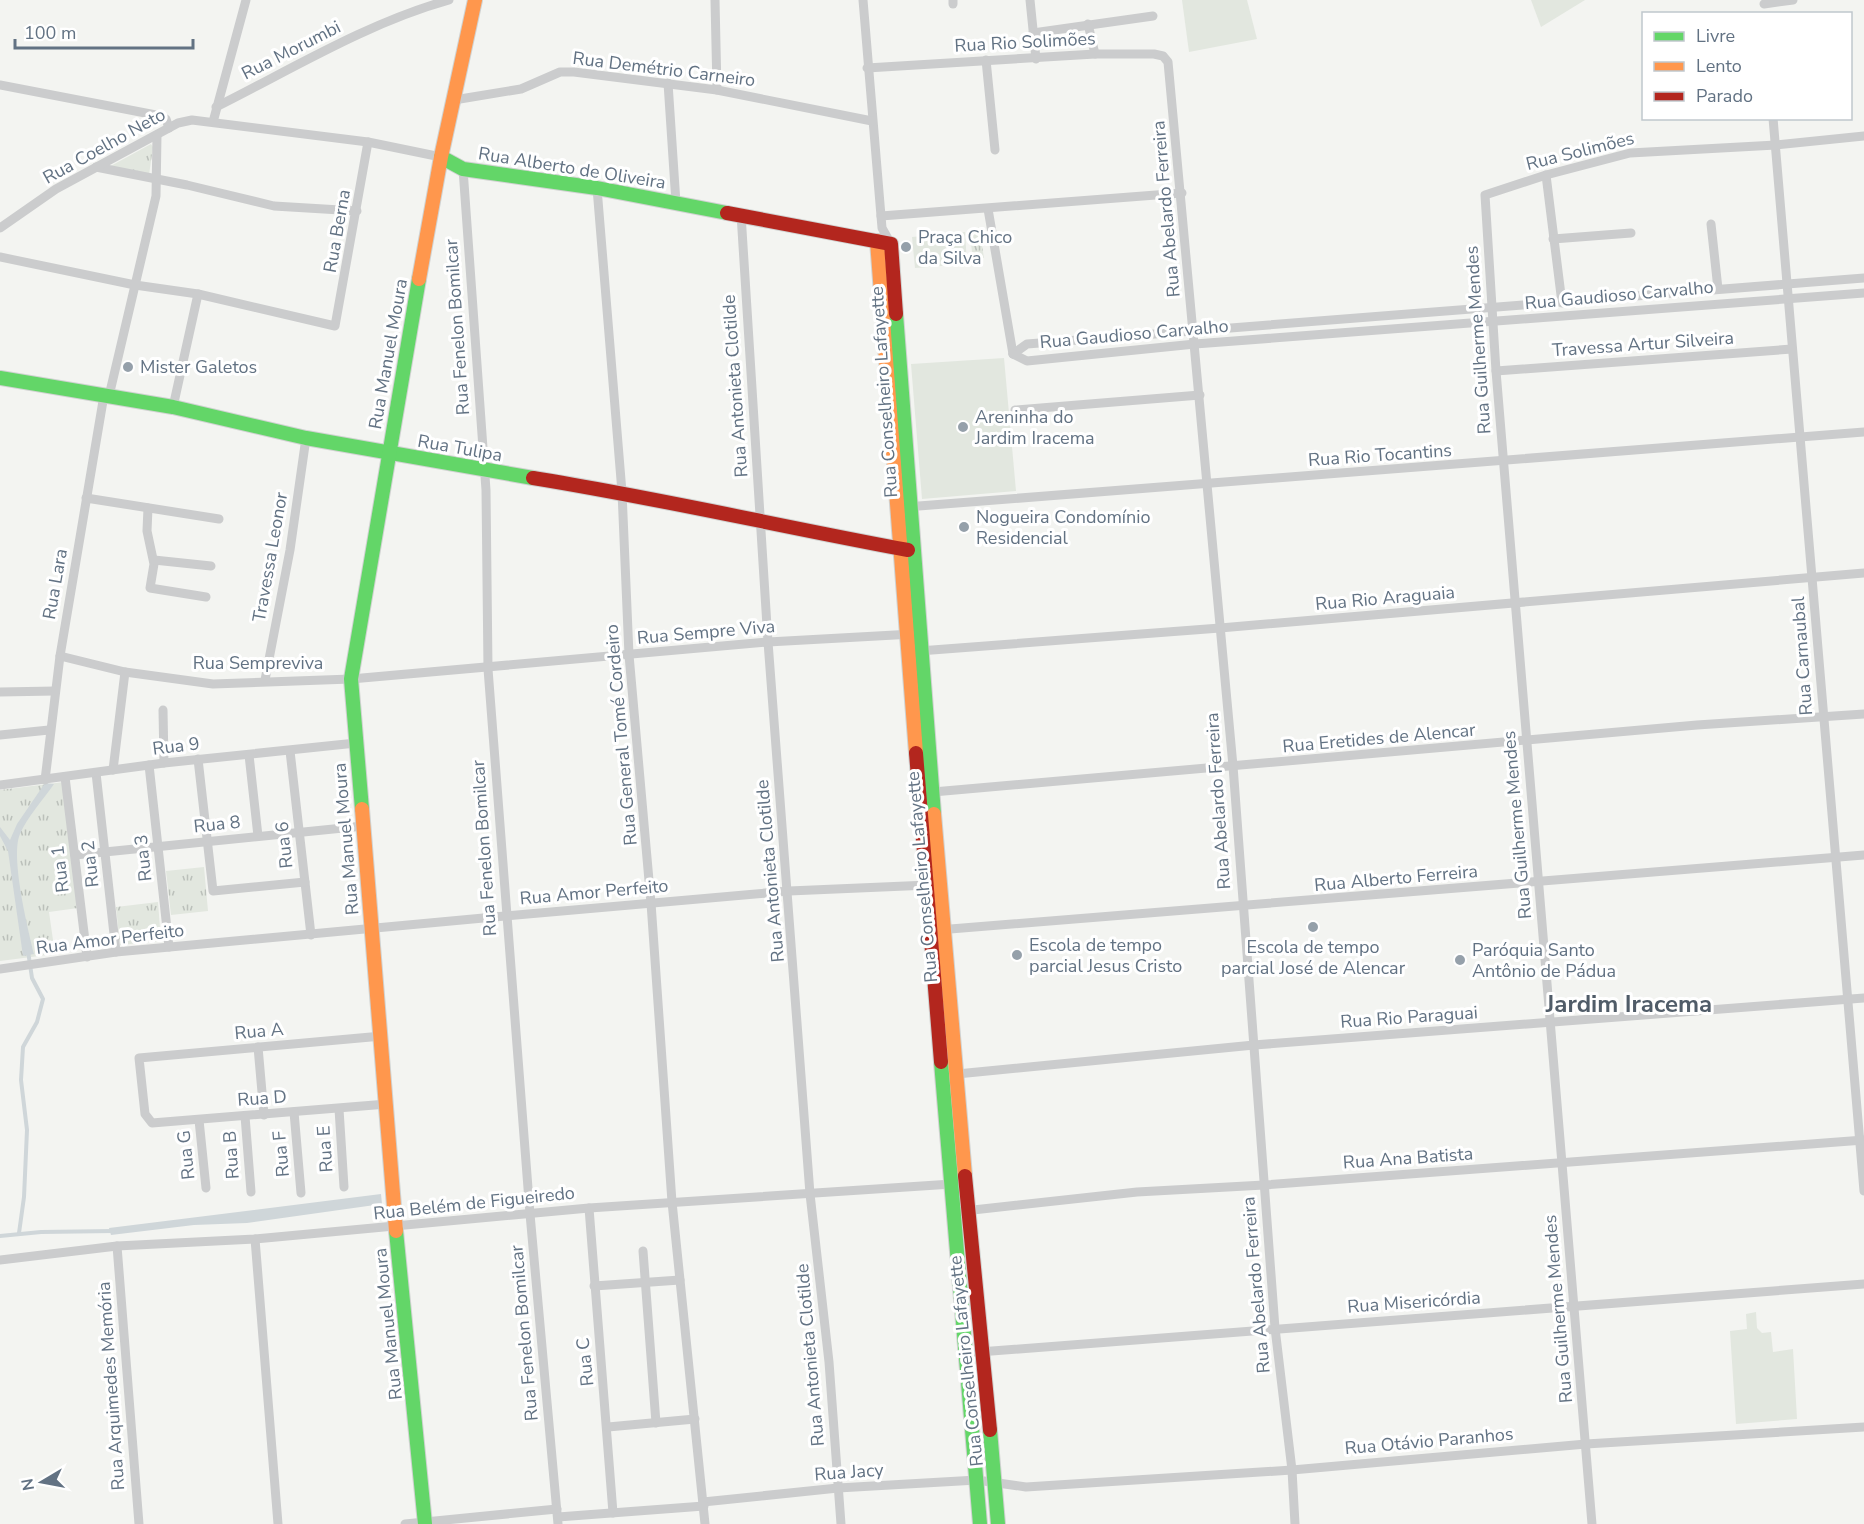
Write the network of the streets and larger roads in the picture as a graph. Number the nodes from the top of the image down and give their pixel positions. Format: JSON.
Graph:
{"nodes":[{"id":1,"x":246,"y":0,"type":"edge"},
{"id":2,"x":449,"y":0,"type":"edge"},
{"id":3,"x":474,"y":0,"type":"edge"},
{"id":4,"x":715,"y":0,"type":"edge"},
{"id":5,"x":863,"y":0,"type":"edge"},
{"id":6,"x":1030,"y":0,"type":"edge"},
{"id":7,"x":1793,"y":0,"type":"edge"},
{"id":8,"x":1764,"y":6,"type":"edge"},
{"id":9,"x":1153,"y":16,"type":"dead end"},
{"id":10,"x":1088,"y":24,"type":"junction"},
{"id":11,"x":1033,"y":33,"type":"junction"},
{"id":12,"x":1095,"y":54,"type":"junction"},
{"id":13,"x":1036,"y":59,"type":"junction"},
{"id":14,"x":986,"y":60,"type":"junction"},
{"id":15,"x":867,"y":69,"type":"junction"},
{"id":16,"x":1171,"y":75,"type":"joint"},
{"id":17,"x":668,"y":83,"type":"junction"},
{"id":18,"x":0,"y":85,"type":"edge"},
{"id":19,"x":717,"y":90,"type":"junction"},
{"id":20,"x":454,"y":100,"type":"junction"},
{"id":21,"x":216,"y":106,"type":"junction"},
{"id":22,"x":1773,"y":120,"type":"edge"},
{"id":23,"x":872,"y":121,"type":"junction"},
{"id":24,"x":213,"y":122,"type":"junction"},
{"id":25,"x":169,"y":128,"type":"junction"},
{"id":26,"x":157,"y":135,"type":"junction"},
{"id":27,"x":1864,"y":136,"type":"edge"},
{"id":28,"x":368,"y":142,"type":"junction"},
{"id":29,"x":1776,"y":145,"type":"junction"},
{"id":30,"x":995,"y":150,"type":"dead end"},
{"id":31,"x":441,"y":157,"type":"junction"},
{"id":32,"x":96,"y":167,"type":"junction"},
{"id":33,"x":463,"y":169,"type":"junction"},
{"id":34,"x":1546,"y":175,"type":"junction"},
{"id":35,"x":156,"y":181,"type":"junction"},
{"id":36,"x":597,"y":188,"type":"junction"},
{"id":37,"x":1182,"y":193,"type":"junction"},
{"id":38,"x":1485,"y":195,"type":"joint"},
{"id":39,"x":676,"y":203,"type":"junction"},
{"id":40,"x":988,"y":209,"type":"junction"},
{"id":41,"x":357,"y":211,"type":"junction"},
{"id":42,"x":741,"y":214,"type":"junction"},
{"id":43,"x":881,"y":216,"type":"junction"},
{"id":44,"x":1711,"y":224,"type":"dead end"},
{"id":45,"x":0,"y":228,"type":"edge"},
{"id":46,"x":1631,"y":233,"type":"dead end"},
{"id":47,"x":880,"y":235,"type":"junction"},
{"id":48,"x":1553,"y":239,"type":"junction"},
{"id":49,"x":891,"y":244,"type":"joint"},
{"id":50,"x":0,"y":257,"type":"edge"},
{"id":51,"x":1864,"y":278,"type":"edge"},
{"id":52,"x":1787,"y":283,"type":"junction"},
{"id":53,"x":135,"y":285,"type":"junction"},
{"id":54,"x":1718,"y":289,"type":"junction"},
{"id":55,"x":1864,"y":293,"type":"edge"},
{"id":56,"x":198,"y":294,"type":"junction"},
{"id":57,"x":1788,"y":298,"type":"junction"},
{"id":58,"x":1562,"y":303,"type":"junction"},
{"id":59,"x":1491,"y":309,"type":"junction"},
{"id":60,"x":1492,"y":322,"type":"junction"},
{"id":61,"x":1194,"y":331,"type":"junction"},
{"id":62,"x":1195,"y":344,"type":"junction"},
{"id":63,"x":1792,"y":349,"type":"junction"},
{"id":64,"x":1013,"y":354,"type":"junction"},
{"id":65,"x":1496,"y":371,"type":"junction"},
{"id":66,"x":0,"y":378,"type":"edge"},
{"id":67,"x":106,"y":395,"type":"junction"},
{"id":68,"x":1200,"y":395,"type":"junction"},
{"id":69,"x":172,"y":407,"type":"junction"},
{"id":70,"x":1015,"y":410,"type":"dead end"},
{"id":71,"x":1864,"y":432,"type":"edge"},
{"id":72,"x":1801,"y":437,"type":"junction"},
{"id":73,"x":306,"y":438,"type":"junction"},
{"id":74,"x":388,"y":453,"type":"junction"},
{"id":75,"x":1504,"y":462,"type":"junction"},
{"id":76,"x":483,"y":471,"type":"junction"},
{"id":77,"x":1208,"y":484,"type":"junction"},
{"id":78,"x":622,"y":492,"type":"junction"},
{"id":79,"x":86,"y":498,"type":"junction"},
{"id":80,"x":148,"y":508,"type":"junction"},
{"id":81,"x":904,"y":508,"type":"junction"},
{"id":82,"x":219,"y":519,"type":"dead end"},
{"id":83,"x":760,"y":523,"type":"junction"},
{"id":84,"x":908,"y":550,"type":"junction"},
{"id":85,"x":154,"y":560,"type":"junction"},
{"id":86,"x":211,"y":566,"type":"dead end"},
{"id":87,"x":1864,"y":573,"type":"edge"},
{"id":88,"x":1813,"y":578,"type":"junction"},
{"id":89,"x":206,"y":597,"type":"dead end"},
{"id":90,"x":1515,"y":604,"type":"junction"},
{"id":91,"x":1220,"y":628,"type":"junction"},
{"id":92,"x":914,"y":634,"type":"junction"},
{"id":93,"x":768,"y":642,"type":"junction"},
{"id":94,"x":915,"y":651,"type":"junction"},
{"id":95,"x":629,"y":655,"type":"junction"},
{"id":96,"x":60,"y":656,"type":"junction"},
{"id":97,"x":488,"y":669,"type":"junction"},
{"id":98,"x":126,"y":672,"type":"junction"},
{"id":99,"x":351,"y":679,"type":"junction"},
{"id":100,"x":265,"y":680,"type":"junction"},
{"id":101,"x":55,"y":691,"type":"junction"},
{"id":102,"x":0,"y":692,"type":"edge"},
{"id":103,"x":163,"y":710,"type":"dead end"},
{"id":104,"x":1864,"y":714,"type":"edge"},
{"id":105,"x":1823,"y":718,"type":"junction"},
{"id":106,"x":49,"y":729,"type":"junction"},
{"id":107,"x":0,"y":735,"type":"edge"},
{"id":108,"x":1527,"y":742,"type":"junction"},
{"id":109,"x":356,"y":744,"type":"junction"},
{"id":110,"x":290,"y":751,"type":"junction"},
{"id":111,"x":249,"y":755,"type":"junction"},
{"id":112,"x":198,"y":759,"type":"junction"},
{"id":113,"x":164,"y":763,"type":"junction"},
{"id":114,"x":148,"y":765,"type":"junction"},
{"id":115,"x":1233,"y":766,"type":"junction"},
{"id":116,"x":113,"y":770,"type":"junction"},
{"id":117,"x":96,"y":773,"type":"junction"},
{"id":118,"x":65,"y":777,"type":"junction"},
{"id":119,"x":45,"y":780,"type":"junction"},
{"id":120,"x":0,"y":785,"type":"edge"},
{"id":121,"x":933,"y":792,"type":"junction"},
{"id":122,"x":363,"y":826,"type":"junction"},
{"id":123,"x":299,"y":831,"type":"junction"},
{"id":124,"x":258,"y":836,"type":"junction"},
{"id":125,"x":207,"y":842,"type":"junction"},
{"id":126,"x":158,"y":846,"type":"junction"},
{"id":127,"x":105,"y":852,"type":"junction"},
{"id":128,"x":75,"y":855,"type":"junction"},
{"id":129,"x":1864,"y":855,"type":"edge"},
{"id":130,"x":1838,"y":857,"type":"junction"},
{"id":131,"x":305,"y":882,"type":"junction"},
{"id":132,"x":1539,"y":882,"type":"junction"},
{"id":133,"x":941,"y":884,"type":"junction"},
{"id":134,"x":926,"y":885,"type":"junction"},
{"id":135,"x":789,"y":891,"type":"junction"},
{"id":136,"x":651,"y":903,"type":"junction"},
{"id":137,"x":1242,"y":907,"type":"junction"},
{"id":138,"x":505,"y":916,"type":"junction"},
{"id":139,"x":372,"y":930,"type":"junction"},
{"id":140,"x":937,"y":930,"type":"junction"},
{"id":141,"x":311,"y":935,"type":"junction"},
{"id":142,"x":169,"y":947,"type":"junction"},
{"id":143,"x":116,"y":952,"type":"junction"},
{"id":144,"x":87,"y":957,"type":"junction"},
{"id":145,"x":0,"y":969,"type":"edge"},
{"id":146,"x":1864,"y":998,"type":"edge"},
{"id":147,"x":1848,"y":999,"type":"junction"},
{"id":148,"x":1550,"y":1023,"type":"junction"},
{"id":149,"x":382,"y":1036,"type":"junction"},
{"id":150,"x":1254,"y":1046,"type":"junction"},
{"id":151,"x":258,"y":1047,"type":"junction"},
{"id":152,"x":957,"y":1074,"type":"junction"},
{"id":153,"x":387,"y":1104,"type":"junction"},
{"id":154,"x":339,"y":1109,"type":"junction"},
{"id":155,"x":294,"y":1112,"type":"junction"},
{"id":156,"x":146,"y":1114,"type":"joint"},
{"id":157,"x":264,"y":1115,"type":"junction"},
{"id":158,"x":245,"y":1116,"type":"junction"},
{"id":159,"x":199,"y":1119,"type":"junction"},
{"id":160,"x":1862,"y":1140,"type":"edge"},
{"id":161,"x":1561,"y":1163,"type":"junction"},
{"id":162,"x":952,"y":1184,"type":"junction"},
{"id":163,"x":1264,"y":1185,"type":"junction"},
{"id":164,"x":344,"y":1187,"type":"dead end"},
{"id":165,"x":206,"y":1188,"type":"dead end"},
{"id":166,"x":1864,"y":1191,"type":"edge"},
{"id":167,"x":251,"y":1192,"type":"dead end"},
{"id":168,"x":301,"y":1193,"type":"dead end"},
{"id":169,"x":810,"y":1194,"type":"junction"},
{"id":170,"x":672,"y":1202,"type":"junction"},
{"id":171,"x":589,"y":1208,"type":"junction"},
{"id":172,"x":962,"y":1212,"type":"junction"},
{"id":173,"x":530,"y":1214,"type":"junction"},
{"id":174,"x":396,"y":1227,"type":"junction"},
{"id":175,"x":255,"y":1239,"type":"junction"},
{"id":176,"x":117,"y":1246,"type":"junction"},
{"id":177,"x":643,"y":1251,"type":"dead end"},
{"id":178,"x":0,"y":1260,"type":"edge"},
{"id":179,"x":680,"y":1280,"type":"junction"},
{"id":180,"x":645,"y":1283,"type":"junction"},
{"id":181,"x":1864,"y":1284,"type":"edge"},
{"id":182,"x":594,"y":1286,"type":"junction"},
{"id":183,"x":1574,"y":1308,"type":"junction"},
{"id":184,"x":1275,"y":1328,"type":"junction"},
{"id":185,"x":973,"y":1352,"type":"junction"},
{"id":186,"x":695,"y":1419,"type":"junction"},
{"id":187,"x":656,"y":1423,"type":"junction"},
{"id":188,"x":608,"y":1427,"type":"junction"},
{"id":189,"x":1864,"y":1427,"type":"edge"},
{"id":190,"x":1586,"y":1444,"type":"junction"},
{"id":191,"x":1292,"y":1470,"type":"junction"},
{"id":192,"x":976,"y":1480,"type":"junction"},
{"id":193,"x":996,"y":1483,"type":"junction"},
{"id":194,"x":838,"y":1488,"type":"junction"},
{"id":195,"x":704,"y":1504,"type":"junction"},
{"id":196,"x":613,"y":1513,"type":"junction"},
{"id":197,"x":558,"y":1517,"type":"edge"},
{"id":198,"x":425,"y":1523,"type":"edge"},
{"id":199,"x":139,"y":1524,"type":"edge"},
{"id":200,"x":278,"y":1524,"type":"edge"},
{"id":201,"x":405,"y":1524,"type":"edge"},
{"id":202,"x":705,"y":1524,"type":"edge"},
{"id":203,"x":841,"y":1524,"type":"edge"},
{"id":204,"x":980,"y":1524,"type":"edge"},
{"id":205,"x":999,"y":1524,"type":"edge"},
{"id":206,"x":1295,"y":1524,"type":"edge"},
{"id":207,"x":1592,"y":1524,"type":"edge"}],
"edges":[{"from":1,"to":21,"type":"street"},
{"from":2,"to":21,"type":"street","name":"Rua Morumbi"},
{"from":3,"to":20,"type":"street","name":"Rua Manuel Moura"},
{"from":4,"to":19,"type":"street"},
{"from":5,"to":15,"type":"street","name":"Rua Conselheiro Lafayette"},
{"from":6,"to":11,"type":"street"},
{"from":7,"to":8,"type":"street"},
{"from":9,"to":10,"type":"street"},
{"from":10,"to":11,"type":"street"},
{"from":10,"to":12,"type":"street"},
{"from":11,"to":13,"type":"street"},
{"from":12,"to":13,"type":"street","name":"Rua Rio Solimões"},
{"from":12,"to":16,"type":"street","name":"Rua Rio Solimões"},
{"from":13,"to":14,"type":"street","name":"Rua Rio Solimões"},
{"from":14,"to":15,"type":"street","name":"Rua Rio Solimões"},
{"from":14,"to":30,"type":"street"},
{"from":15,"to":23,"type":"street","name":"Rua Conselheiro Lafayette"},
{"from":16,"to":37,"type":"street","name":"Rua Abelardo Ferreira"},
{"from":17,"to":19,"type":"street","name":"Rua Demétrio Carneiro"},
{"from":17,"to":20,"type":"street","name":"Rua Demétrio Carneiro"},
{"from":17,"to":39,"type":"street"},
{"from":18,"to":25,"type":"street"},
{"from":19,"to":23,"type":"street","name":"Rua Demétrio Carneiro"},
{"from":20,"to":31,"type":"street","name":"Rua Manuel Moura"},
{"from":21,"to":24,"type":"street"},
{"from":22,"to":29,"type":"street","name":"Rua Carnaubal"},
{"from":23,"to":43,"type":"street","name":"Rua Conselheiro Lafayette"},
{"from":24,"to":25,"type":"street","name":"Rua Coelho Neto"},
{"from":24,"to":28,"type":"street","name":"Rua Alberto de Oliveira"},
{"from":25,"to":26,"type":"street","name":"Rua Coelho Neto"},
{"from":26,"to":32,"type":"street","name":"Rua Coelho Neto"},
{"from":26,"to":35,"type":"street","name":"Rua Lara"},
{"from":27,"to":29,"type":"street","name":"Rua Solimões"},
{"from":28,"to":31,"type":"street","name":"Rua Alberto de Oliveira"},
{"from":28,"to":41,"type":"street","name":"Rua Berna"},
{"from":29,"to":34,"type":"street","name":"Rua Solimões"},
{"from":29,"to":52,"type":"street","name":"Rua Carnaubal"},
{"from":31,"to":33,"type":"street","name":"Rua Alberto de Oliveira"},
{"from":31,"to":74,"type":"street","name":"Rua Manuel Moura"},
{"from":32,"to":35,"type":"street"},
{"from":32,"to":45,"type":"street","name":"Rua Coelho Neto"},
{"from":33,"to":36,"type":"street","name":"Rua Alberto de Oliveira"},
{"from":33,"to":76,"type":"street","name":"Rua Fenelon Bomilcar"},
{"from":34,"to":38,"type":"street","name":"Rua Solimões"},
{"from":34,"to":48,"type":"street"},
{"from":35,"to":41,"type":"street"},
{"from":35,"to":53,"type":"street","name":"Rua Lara"},
{"from":36,"to":39,"type":"street","name":"Rua Alberto de Oliveira"},
{"from":36,"to":78,"type":"street","name":"Rua General Tomé Cordeiro"},
{"from":37,"to":40,"type":"street"},
{"from":37,"to":61,"type":"street","name":"Rua Abelardo Ferreira"},
{"from":38,"to":59,"type":"street","name":"Rua Guilherme Mendes"},
{"from":39,"to":42,"type":"street","name":"Rua Alberto de Oliveira"},
{"from":40,"to":43,"type":"street"},
{"from":40,"to":64,"type":"street"},
{"from":41,"to":56,"type":"street","name":"Rua Berna"},
{"from":42,"to":47,"type":"street","name":"Rua Alberto de Oliveira"},
{"from":42,"to":83,"type":"street","name":"Rua Antonieta Clotilde"},
{"from":43,"to":47,"type":"street","name":"Rua Conselheiro Lafayette"},
{"from":44,"to":54,"type":"street"},
{"from":46,"to":48,"type":"street"},
{"from":47,"to":49,"type":"street","name":"Rua Alberto de Oliveira"},
{"from":47,"to":81,"type":"street","name":"Rua Conselheiro Lafayette"},
{"from":48,"to":58,"type":"street"},
{"from":49,"to":81,"type":"street","name":"Rua Conselheiro Lafayette"},
{"from":50,"to":53,"type":"street"},
{"from":51,"to":52,"type":"street","name":"Rua Gaudioso Carvalho"},
{"from":52,"to":54,"type":"street","name":"Rua Gaudioso Carvalho"},
{"from":52,"to":57,"type":"street","name":"Rua Carnaubal"},
{"from":53,"to":56,"type":"street"},
{"from":53,"to":67,"type":"street","name":"Rua Lara"},
{"from":54,"to":58,"type":"street","name":"Rua Gaudioso Carvalho"},
{"from":55,"to":57,"type":"street","name":"Rua Gaudioso Carvalho"},
{"from":56,"to":69,"type":"street"},
{"from":57,"to":60,"type":"street","name":"Rua Gaudioso Carvalho"},
{"from":57,"to":63,"type":"street","name":"Rua Carnaubal"},
{"from":58,"to":59,"type":"street","name":"Rua Gaudioso Carvalho"},
{"from":59,"to":60,"type":"street","name":"Rua Guilherme Mendes"},
{"from":59,"to":61,"type":"street","name":"Rua Gaudioso Carvalho"},
{"from":60,"to":62,"type":"street","name":"Rua Gaudioso Carvalho"},
{"from":60,"to":65,"type":"street","name":"Rua Guilherme Mendes"},
{"from":61,"to":62,"type":"street","name":"Rua Abelardo Ferreira"},
{"from":61,"to":64,"type":"street","name":"Rua Gaudioso Carvalho"},
{"from":62,"to":64,"type":"street","name":"Rua Gaudioso Carvalho"},
{"from":62,"to":68,"type":"street","name":"Rua Abelardo Ferreira"},
{"from":63,"to":65,"type":"street","name":"Travessa Artur Silveira"},
{"from":63,"to":72,"type":"street","name":"Rua Carnaubal"},
{"from":65,"to":75,"type":"street","name":"Rua Guilherme Mendes"},
{"from":66,"to":67,"type":"street","name":"Rua Tulipa"},
{"from":67,"to":69,"type":"street","name":"Rua Tulipa"},
{"from":67,"to":79,"type":"street","name":"Rua Lara"},
{"from":68,"to":70,"type":"street"},
{"from":68,"to":77,"type":"street","name":"Rua Abelardo Ferreira"},
{"from":69,"to":73,"type":"street","name":"Rua Tulipa"},
{"from":71,"to":72,"type":"street","name":"Rua Rio Tocantins"},
{"from":72,"to":75,"type":"street","name":"Rua Rio Tocantins"},
{"from":72,"to":88,"type":"street","name":"Rua Carnaubal"},
{"from":73,"to":74,"type":"street","name":"Rua Tulipa"},
{"from":73,"to":100,"type":"street","name":"Travessa Leonor"},
{"from":74,"to":76,"type":"street","name":"Rua Tulipa"},
{"from":74,"to":99,"type":"street","name":"Rua Manuel Moura"},
{"from":75,"to":77,"type":"street","name":"Rua Rio Tocantins"},
{"from":75,"to":90,"type":"street","name":"Rua Guilherme Mendes"},
{"from":76,"to":78,"type":"street","name":"Rua Tulipa"},
{"from":76,"to":97,"type":"street","name":"Rua Fenelon Bomilcar"},
{"from":77,"to":81,"type":"street","name":"Rua Rio Tocantins"},
{"from":77,"to":91,"type":"street","name":"Rua Abelardo Ferreira"},
{"from":78,"to":83,"type":"street","name":"Rua Tulipa"},
{"from":78,"to":95,"type":"street","name":"Rua General Tomé Cordeiro"},
{"from":79,"to":80,"type":"street"},
{"from":79,"to":96,"type":"street","name":"Rua Lara"},
{"from":80,"to":82,"type":"street"},
{"from":80,"to":85,"type":"street"},
{"from":81,"to":84,"type":"street","name":"Rua Conselheiro Lafayette"},
{"from":83,"to":84,"type":"street","name":"Rua Tulipa"},
{"from":83,"to":93,"type":"street","name":"Rua Antonieta Clotilde"},
{"from":84,"to":92,"type":"street","name":"Rua Conselheiro Lafayette"},
{"from":85,"to":86,"type":"street"},
{"from":85,"to":89,"type":"street"},
{"from":87,"to":88,"type":"street","name":"Rua Rio Araguaia"},
{"from":88,"to":90,"type":"street","name":"Rua Rio Araguaia"},
{"from":88,"to":105,"type":"street","name":"Rua Carnaubal"},
{"from":90,"to":91,"type":"street","name":"Rua Rio Araguaia"},
{"from":90,"to":108,"type":"street","name":"Rua Guilherme Mendes"},
{"from":91,"to":94,"type":"street","name":"Rua Rio Araguaia"},
{"from":91,"to":115,"type":"street","name":"Rua Abelardo Ferreira"},
{"from":92,"to":93,"type":"street","name":"Rua Sempre Viva"},
{"from":92,"to":94,"type":"street","name":"Rua Conselheiro Lafayette"},
{"from":93,"to":95,"type":"street","name":"Rua Sempre Viva"},
{"from":93,"to":135,"type":"street","name":"Rua Antonieta Clotilde"},
{"from":94,"to":121,"type":"street","name":"Rua Conselheiro Lafayette"},
{"from":94,"to":134,"type":"street","name":"Rua Conselheiro Lafayette"},
{"from":95,"to":97,"type":"street","name":"Rua Sempre Viva"},
{"from":95,"to":136,"type":"street","name":"Rua General Tomé Cordeiro"},
{"from":96,"to":98,"type":"street","name":"Rua Sempreviva"},
{"from":96,"to":101,"type":"street","name":"Rua Lara"},
{"from":97,"to":99,"type":"street","name":"Rua Sempre Viva"},
{"from":97,"to":138,"type":"street","name":"Rua Fenelon Bomilcar"},
{"from":98,"to":100,"type":"street","name":"Rua Sempreviva"},
{"from":98,"to":116,"type":"street"},
{"from":99,"to":100,"type":"street","name":"Rua Sempreviva"},
{"from":99,"to":109,"type":"street","name":"Rua Manuel Moura"},
{"from":101,"to":102,"type":"street"},
{"from":101,"to":106,"type":"street","name":"Rua Lara"},
{"from":103,"to":113,"type":"street"},
{"from":104,"to":105,"type":"street","name":"Rua Eretides de Alencar"},
{"from":105,"to":108,"type":"street","name":"Rua Eretides de Alencar"},
{"from":105,"to":130,"type":"street","name":"Rua Carnaubal"},
{"from":106,"to":107,"type":"street"},
{"from":106,"to":119,"type":"street","name":"Rua Lara"},
{"from":108,"to":115,"type":"street","name":"Rua Eretides de Alencar"},
{"from":108,"to":132,"type":"street","name":"Rua Guilherme Mendes"},
{"from":109,"to":110,"type":"street","name":"Rua 9"},
{"from":109,"to":122,"type":"street","name":"Rua Manuel Moura"},
{"from":110,"to":111,"type":"street","name":"Rua 9"},
{"from":110,"to":123,"type":"street","name":"Rua 6"},
{"from":111,"to":112,"type":"street","name":"Rua 9"},
{"from":111,"to":124,"type":"street"},
{"from":112,"to":113,"type":"street","name":"Rua 9"},
{"from":112,"to":125,"type":"street"},
{"from":113,"to":114,"type":"street","name":"Rua 9"},
{"from":114,"to":116,"type":"street","name":"Rua 9"},
{"from":114,"to":126,"type":"street","name":"Rua 3"},
{"from":115,"to":121,"type":"street","name":"Rua Eretides de Alencar"},
{"from":115,"to":137,"type":"street","name":"Rua Abelardo Ferreira"},
{"from":116,"to":117,"type":"street","name":"Rua 9"},
{"from":117,"to":118,"type":"street","name":"Rua 9"},
{"from":117,"to":127,"type":"street","name":"Rua 2"},
{"from":118,"to":119,"type":"street","name":"Rua 9"},
{"from":118,"to":128,"type":"street","name":"Rua 1"},
{"from":119,"to":120,"type":"street","name":"Rua 9"},
{"from":121,"to":133,"type":"street","name":"Rua Conselheiro Lafayette"},
{"from":122,"to":123,"type":"street","name":"Rua 8"},
{"from":122,"to":139,"type":"street","name":"Rua Manuel Moura"},
{"from":123,"to":124,"type":"street","name":"Rua 8"},
{"from":123,"to":131,"type":"street","name":"Rua 6"},
{"from":124,"to":125,"type":"street","name":"Rua 8"},
{"from":125,"to":126,"type":"street","name":"Rua 8"},
{"from":125,"to":131,"type":"street"},
{"from":126,"to":127,"type":"street","name":"Rua 8"},
{"from":126,"to":142,"type":"street","name":"Rua 3"},
{"from":127,"to":128,"type":"street","name":"Rua 8"},
{"from":127,"to":143,"type":"street","name":"Rua 2"},
{"from":128,"to":144,"type":"street","name":"Rua 1"},
{"from":129,"to":130,"type":"street","name":"Rua Alberto Ferreira"},
{"from":130,"to":132,"type":"street","name":"Rua Alberto Ferreira"},
{"from":130,"to":147,"type":"street","name":"Rua Carnaubal"},
{"from":131,"to":141,"type":"street","name":"Rua 6"},
{"from":132,"to":137,"type":"street","name":"Rua Alberto Ferreira"},
{"from":132,"to":148,"type":"street","name":"Rua Guilherme Mendes"},
{"from":133,"to":134,"type":"street","name":"Rua Amor Perfeito"},
{"from":133,"to":140,"type":"street","name":"Rua Conselheiro Lafayette"},
{"from":134,"to":135,"type":"street","name":"Rua Amor Perfeito"},
{"from":134,"to":140,"type":"street","name":"Rua Conselheiro Lafayette"},
{"from":135,"to":136,"type":"street","name":"Rua Amor Perfeito"},
{"from":135,"to":169,"type":"street","name":"Rua Antonieta Clotilde"},
{"from":136,"to":138,"type":"street","name":"Rua Amor Perfeito"},
{"from":136,"to":170,"type":"street","name":"Rua General Tomé Cordeiro"},
{"from":137,"to":140,"type":"street","name":"Rua Alberto Ferreira"},
{"from":137,"to":150,"type":"street","name":"Rua Abelardo Ferreira"},
{"from":138,"to":139,"type":"street","name":"Rua Amor Perfeito"},
{"from":138,"to":173,"type":"street","name":"Rua Fenelon Bomilcar"},
{"from":139,"to":141,"type":"street","name":"Rua Amor Perfeito"},
{"from":139,"to":149,"type":"street","name":"Rua Manuel Moura"},
{"from":140,"to":152,"type":"street","name":"Rua Conselheiro Lafayette"},
{"from":140,"to":162,"type":"street","name":"Rua Conselheiro Lafayette"},
{"from":141,"to":142,"type":"street","name":"Rua Amor Perfeito"},
{"from":142,"to":143,"type":"street","name":"Rua Amor Perfeito"},
{"from":143,"to":144,"type":"street","name":"Rua Amor Perfeito"},
{"from":144,"to":145,"type":"street","name":"Rua Amor Perfeito"},
{"from":146,"to":147,"type":"street","name":"Rua Rio Paraguai"},
{"from":147,"to":148,"type":"street","name":"Rua Rio Paraguai"},
{"from":147,"to":160,"type":"street","name":"Rua Carnaubal"},
{"from":148,"to":150,"type":"street","name":"Rua Rio Paraguai"},
{"from":148,"to":161,"type":"street","name":"Rua Guilherme Mendes"},
{"from":149,"to":151,"type":"street","name":"Rua A"},
{"from":149,"to":153,"type":"street","name":"Rua Manuel Moura"},
{"from":150,"to":152,"type":"street","name":"Rua Rio Paraguai"},
{"from":150,"to":163,"type":"street","name":"Rua Abelardo Ferreira"},
{"from":151,"to":156,"type":"street","name":"Rua A"},
{"from":151,"to":157,"type":"street"},
{"from":152,"to":172,"type":"street","name":"Rua Conselheiro Lafayette"},
{"from":153,"to":154,"type":"street","name":"Rua D"},
{"from":153,"to":174,"type":"street","name":"Rua Manuel Moura"},
{"from":154,"to":155,"type":"street","name":"Rua D"},
{"from":154,"to":164,"type":"street","name":"Rua E"},
{"from":155,"to":157,"type":"street","name":"Rua D"},
{"from":155,"to":168,"type":"street","name":"Rua F"},
{"from":156,"to":159,"type":"street","name":"Rua D"},
{"from":157,"to":158,"type":"street","name":"Rua D"},
{"from":158,"to":159,"type":"street","name":"Rua D"},
{"from":158,"to":167,"type":"street","name":"Rua B"},
{"from":159,"to":165,"type":"street","name":"Rua G"},
{"from":160,"to":161,"type":"street","name":"Rua Ana Batista"},
{"from":160,"to":166,"type":"street","name":"Rua Carnaubal"},
{"from":161,"to":163,"type":"street","name":"Rua Ana Batista"},
{"from":161,"to":183,"type":"street","name":"Rua Guilherme Mendes"},
{"from":162,"to":169,"type":"street","name":"Rua Belém de Figueiredo"},
{"from":162,"to":172,"type":"street","name":"Rua Conselheiro Lafayette"},
{"from":163,"to":172,"type":"street","name":"Rua Ana Batista"},
{"from":163,"to":184,"type":"street","name":"Rua Abelardo Ferreira"},
{"from":169,"to":170,"type":"street","name":"Rua Belém de Figueiredo"},
{"from":169,"to":194,"type":"street","name":"Rua Antonieta Clotilde"},
{"from":170,"to":171,"type":"street","name":"Rua Belém de Figueiredo"},
{"from":170,"to":179,"type":"street","name":"Rua General Tomé Cordeiro"},
{"from":171,"to":173,"type":"street","name":"Rua Belém de Figueiredo"},
{"from":171,"to":182,"type":"street","name":"Rua C"},
{"from":172,"to":185,"type":"street","name":"Rua Conselheiro Lafayette"},
{"from":173,"to":174,"type":"street","name":"Rua Belém de Figueiredo"},
{"from":173,"to":197,"type":"street","name":"Rua Fenelon Bomilcar"},
{"from":174,"to":175,"type":"street","name":"Rua Belém de Figueiredo"},
{"from":174,"to":198,"type":"street","name":"Rua Manuel Moura"},
{"from":175,"to":176,"type":"street","name":"Rua Belém de Figueiredo"},
{"from":175,"to":200,"type":"street"},
{"from":176,"to":178,"type":"street","name":"Rua Belém de Figueiredo"},
{"from":176,"to":199,"type":"street","name":"Rua Arquimedes Memória"},
{"from":177,"to":180,"type":"street"},
{"from":179,"to":180,"type":"street"},
{"from":179,"to":186,"type":"street","name":"Rua General Tomé Cordeiro"},
{"from":180,"to":182,"type":"street"},
{"from":180,"to":187,"type":"street"},
{"from":181,"to":183,"type":"street","name":"Rua Misericórdia"},
{"from":182,"to":188,"type":"street","name":"Rua C"},
{"from":183,"to":184,"type":"street","name":"Rua Misericórdia"},
{"from":183,"to":190,"type":"street","name":"Rua Guilherme Mendes"},
{"from":184,"to":185,"type":"street","name":"Rua Misericórdia"},
{"from":184,"to":191,"type":"street","name":"Rua Abelardo Ferreira"},
{"from":185,"to":192,"type":"street","name":"Rua Conselheiro Lafayette"},
{"from":185,"to":193,"type":"street","name":"Rua Conselheiro Lafayette"},
{"from":186,"to":187,"type":"street"},
{"from":186,"to":195,"type":"street","name":"Rua General Tomé Cordeiro"},
{"from":187,"to":188,"type":"street"},
{"from":188,"to":196,"type":"street","name":"Rua C"},
{"from":189,"to":190,"type":"street","name":"Rua Otávio Paranhos"},
{"from":190,"to":191,"type":"street","name":"Rua Otávio Paranhos"},
{"from":190,"to":207,"type":"street","name":"Rua Guilherme Mendes"},
{"from":191,"to":193,"type":"street","name":"Rua Otávio Paranhos"},
{"from":191,"to":206,"type":"street","name":"Rua Abelardo Ferreira"},
{"from":192,"to":193,"type":"street","name":"Rua Jacy"},
{"from":192,"to":194,"type":"street","name":"Rua Jacy"},
{"from":192,"to":204,"type":"street","name":"Rua Conselheiro Lafayette"},
{"from":193,"to":205,"type":"street","name":"Rua Conselheiro Lafayette"},
{"from":194,"to":195,"type":"street","name":"Rua Jacy"},
{"from":194,"to":203,"type":"street","name":"Rua Antonieta Clotilde"},
{"from":195,"to":196,"type":"street","name":"Rua Jacy"},
{"from":195,"to":202,"type":"street","name":"Rua General Tomé Cordeiro"},
{"from":196,"to":197,"type":"street","name":"Rua Jacy"},
{"from":197,"to":198,"type":"street","name":"Rua Jacy"},
{"from":198,"to":201,"type":"street","name":"Rua Jacy"}]}
